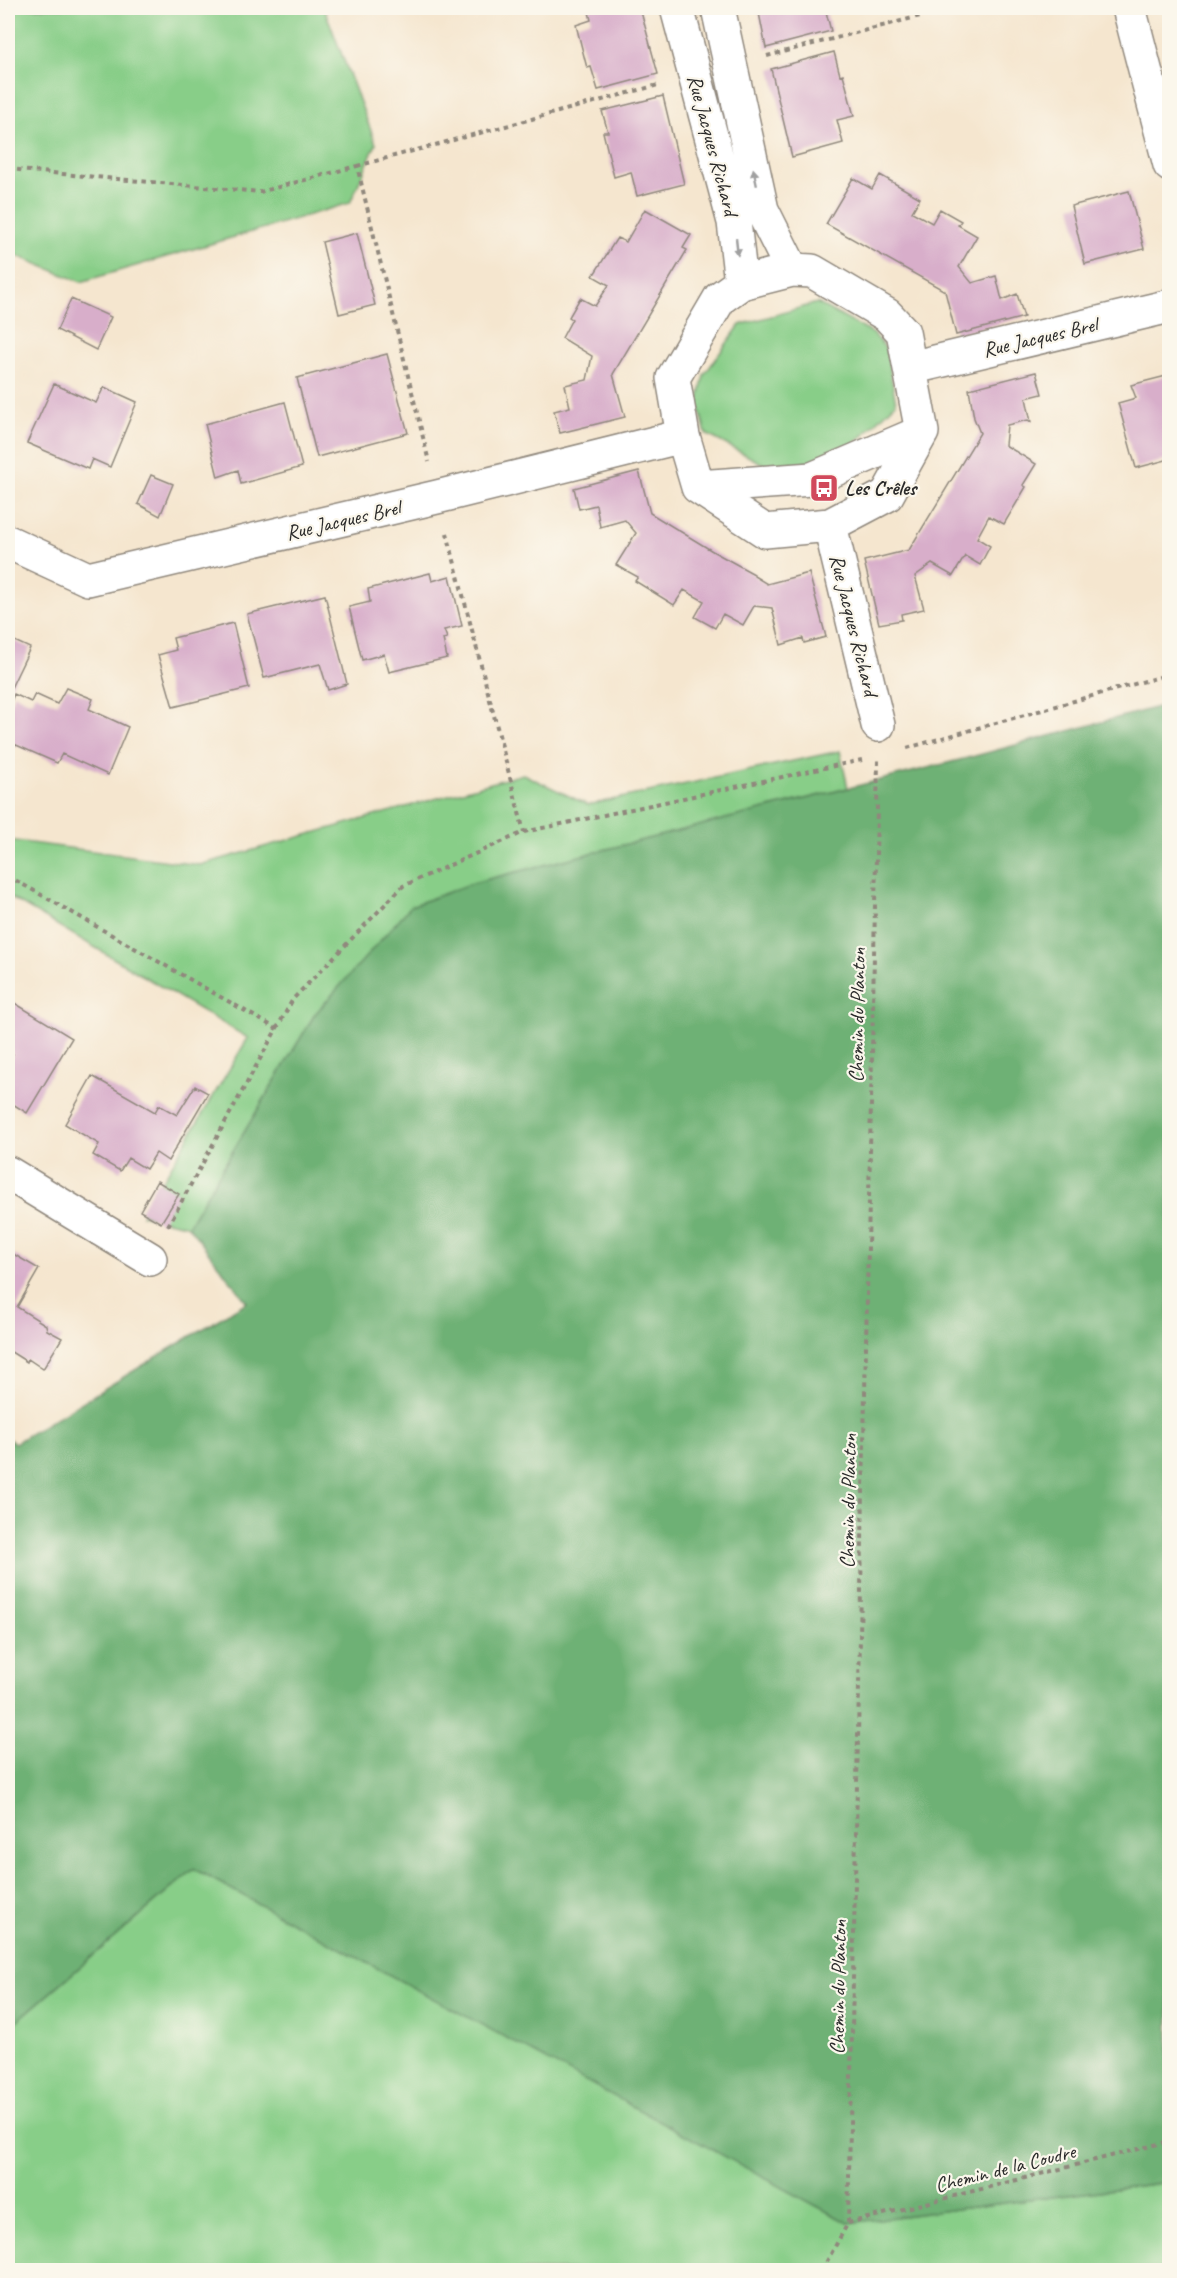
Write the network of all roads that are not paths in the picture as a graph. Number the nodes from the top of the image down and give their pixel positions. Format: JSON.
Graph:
{"nodes":[{"id":1,"x":677,"y":8,"type":"edge"},
{"id":2,"x":718,"y":8,"type":"edge"},
{"id":3,"x":1129,"y":8,"type":"edge"},
{"id":4,"x":1170,"y":165,"type":"edge"},
{"id":5,"x":792,"y":270,"type":"junction"},
{"id":6,"x":741,"y":283,"type":"junction"},
{"id":7,"x":1170,"y":306,"type":"edge"},
{"id":8,"x":910,"y":368,"type":"junction"},
{"id":9,"x":922,"y":432,"type":"junction"},
{"id":10,"x":683,"y":436,"type":"junction"},
{"id":11,"x":698,"y":486,"type":"junction"},
{"id":12,"x":830,"y":525,"type":"junction"},
{"id":13,"x":8,"y":542,"type":"edge"},
{"id":14,"x":878,"y":741,"type":"road end"},
{"id":15,"x":8,"y":1173,"type":"edge"},
{"id":16,"x":150,"y":1259,"type":"road end"}],
"edges":[{"from":1,"to":6,"type":"street","name":"Rue Jacques Richard","one_way":true},
{"from":5,"to":2,"type":"street","name":"Rue Jacques Richard","one_way":true},
{"from":3,"to":4,"type":"street"},
{"from":5,"to":6,"type":"street"},
{"from":5,"to":8,"type":"street"},
{"from":6,"to":10,"type":"street"},
{"from":7,"to":8,"type":"street","name":"Rue Jacques Brel"},
{"from":8,"to":9,"type":"street"},
{"from":9,"to":11,"type":"street"},
{"from":9,"to":12,"type":"street"},
{"from":10,"to":11,"type":"street"},
{"from":10,"to":13,"type":"street","name":"Rue Jacques Brel"},
{"from":11,"to":12,"type":"street"},
{"from":12,"to":14,"type":"street","name":"Rue Jacques Richard"},
{"from":15,"to":16,"type":"street"}]}
